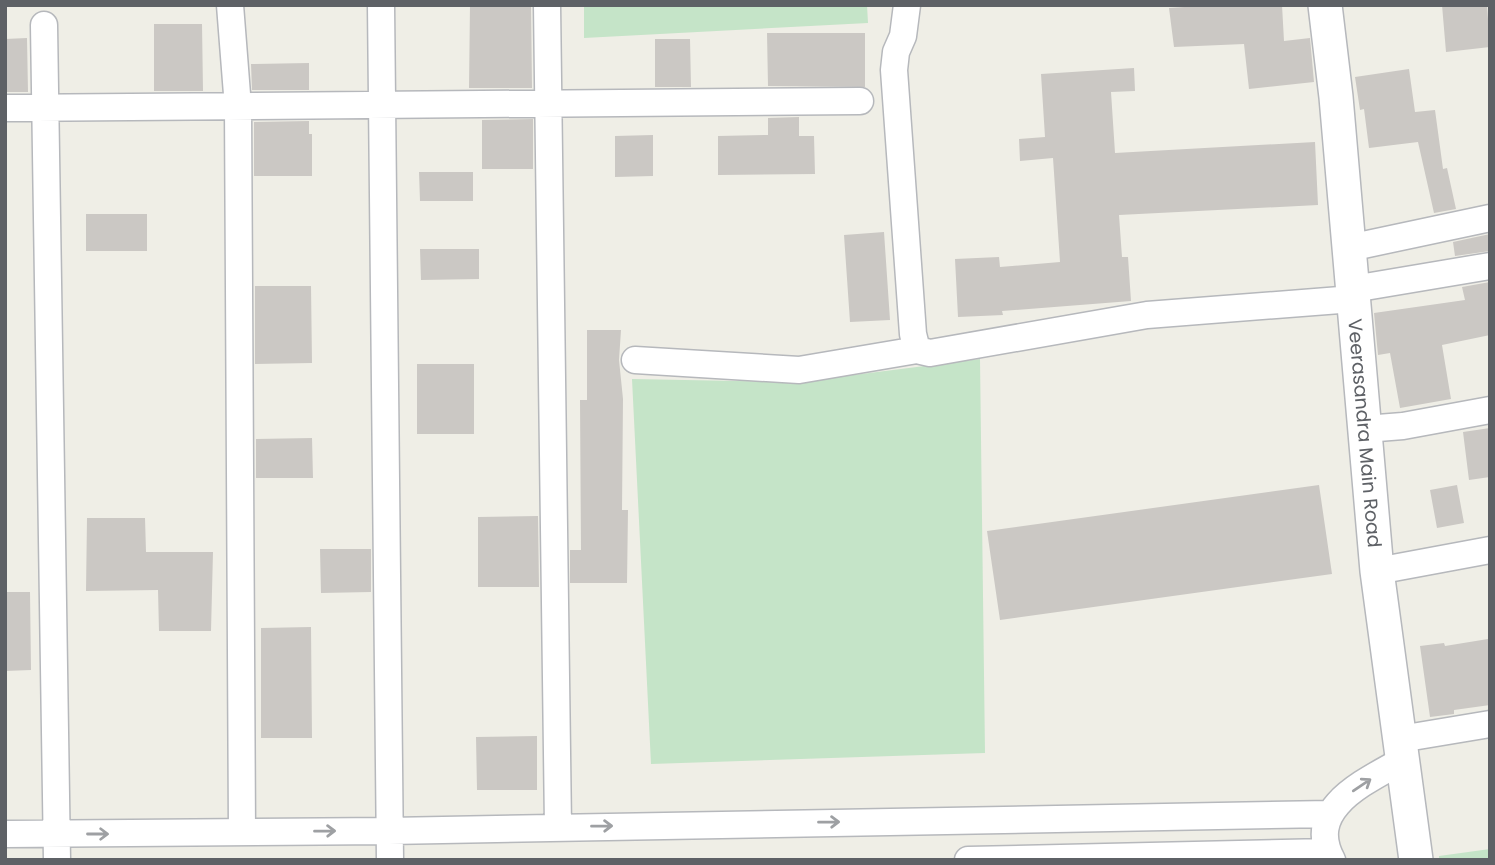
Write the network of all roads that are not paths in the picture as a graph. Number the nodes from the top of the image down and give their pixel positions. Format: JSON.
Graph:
{"nodes":[{"id":1,"x":230,"y":5,"type":"edge"},
{"id":2,"x":381,"y":5,"type":"edge"},
{"id":3,"x":547,"y":5,"type":"edge"},
{"id":4,"x":907,"y":5,"type":"edge"},
{"id":5,"x":1325,"y":5,"type":"edge"},
{"id":6,"x":44,"y":25,"type":"dead end"},
{"id":7,"x":860,"y":101,"type":"dead end"},
{"id":8,"x":548,"y":103,"type":"junction"},
{"id":9,"x":382,"y":106,"type":"junction"},
{"id":10,"x":238,"y":107,"type":"junction"},
{"id":11,"x":5,"y":108,"type":"edge"},
{"id":12,"x":44,"y":108,"type":"junction"},
{"id":13,"x":1490,"y":218,"type":"edge"},
{"id":14,"x":1349,"y":248,"type":"junction"},
{"id":15,"x":1490,"y":266,"type":"edge"},
{"id":16,"x":1353,"y":294,"type":"junction"},
{"id":17,"x":917,"y":350,"type":"junction"},
{"id":18,"x":635,"y":360,"type":"dead end"},
{"id":19,"x":1490,"y":410,"type":"edge"},
{"id":20,"x":1365,"y":429,"type":"junction"},
{"id":21,"x":1490,"y":550,"type":"edge"},
{"id":22,"x":1377,"y":571,"type":"junction"},
{"id":23,"x":1490,"y":724,"type":"edge"},
{"id":24,"x":1401,"y":750,"type":"junction"},
{"id":25,"x":1330,"y":814,"type":"junction"},
{"id":26,"x":1155,"y":817,"type":"junction"},
{"id":27,"x":558,"y":827,"type":"junction"},
{"id":28,"x":389,"y":831,"type":"junction"},
{"id":29,"x":242,"y":832,"type":"junction"},
{"id":30,"x":5,"y":834,"type":"edge"},
{"id":31,"x":57,"y":847,"type":"edge"},
{"id":32,"x":1330,"y":856,"type":"edge"},
{"id":33,"x":1138,"y":858,"type":"edge"},
{"id":34,"x":390,"y":860,"type":"edge"},
{"id":35,"x":968,"y":860,"type":"edge"},
{"id":36,"x":990,"y":860,"type":"edge"},
{"id":37,"x":1416,"y":860,"type":"edge"}],
"edges":[{"from":1,"to":10,"type":"street"},
{"from":2,"to":9,"type":"street"},
{"from":3,"to":8,"type":"street"},
{"from":4,"to":17,"type":"street"},
{"from":5,"to":14,"type":"street","name":"Veerasandra Main Road"},
{"from":6,"to":12,"type":"street"},
{"from":7,"to":8,"type":"street"},
{"from":8,"to":9,"type":"street"},
{"from":8,"to":27,"type":"street"},
{"from":9,"to":10,"type":"street"},
{"from":9,"to":28,"type":"street"},
{"from":10,"to":12,"type":"street"},
{"from":10,"to":29,"type":"street"},
{"from":11,"to":12,"type":"street"},
{"from":12,"to":31,"type":"street"},
{"from":13,"to":14,"type":"street"},
{"from":14,"to":16,"type":"street","name":"Veerasandra Main Road"},
{"from":15,"to":16,"type":"street"},
{"from":16,"to":17,"type":"street"},
{"from":16,"to":20,"type":"street","name":"Veerasandra Main Road"},
{"from":17,"to":18,"type":"street"},
{"from":19,"to":20,"type":"street"},
{"from":20,"to":22,"type":"street","name":"Veerasandra Main Road"},
{"from":21,"to":22,"type":"street"},
{"from":22,"to":24,"type":"street","name":"Veerasandra Main Road"},
{"from":23,"to":24,"type":"street"},
{"from":25,"to":24,"type":"street","one_way":true},
{"from":24,"to":37,"type":"street","name":"Veerasandra Main Road"},
{"from":25,"to":26,"type":"street"},
{"from":25,"to":32,"type":"street"},
{"from":27,"to":26,"type":"street","one_way":true},
{"from":26,"to":33,"type":"street"},
{"from":27,"to":28,"type":"street"},
{"from":29,"to":28,"type":"street","one_way":true},
{"from":28,"to":34,"type":"street"},
{"from":31,"to":29,"type":"street","one_way":true},
{"from":30,"to":31,"type":"street"},
{"from":32,"to":33,"type":"street"},
{"from":33,"to":36,"type":"street"},
{"from":35,"to":36,"type":"street"}]}
